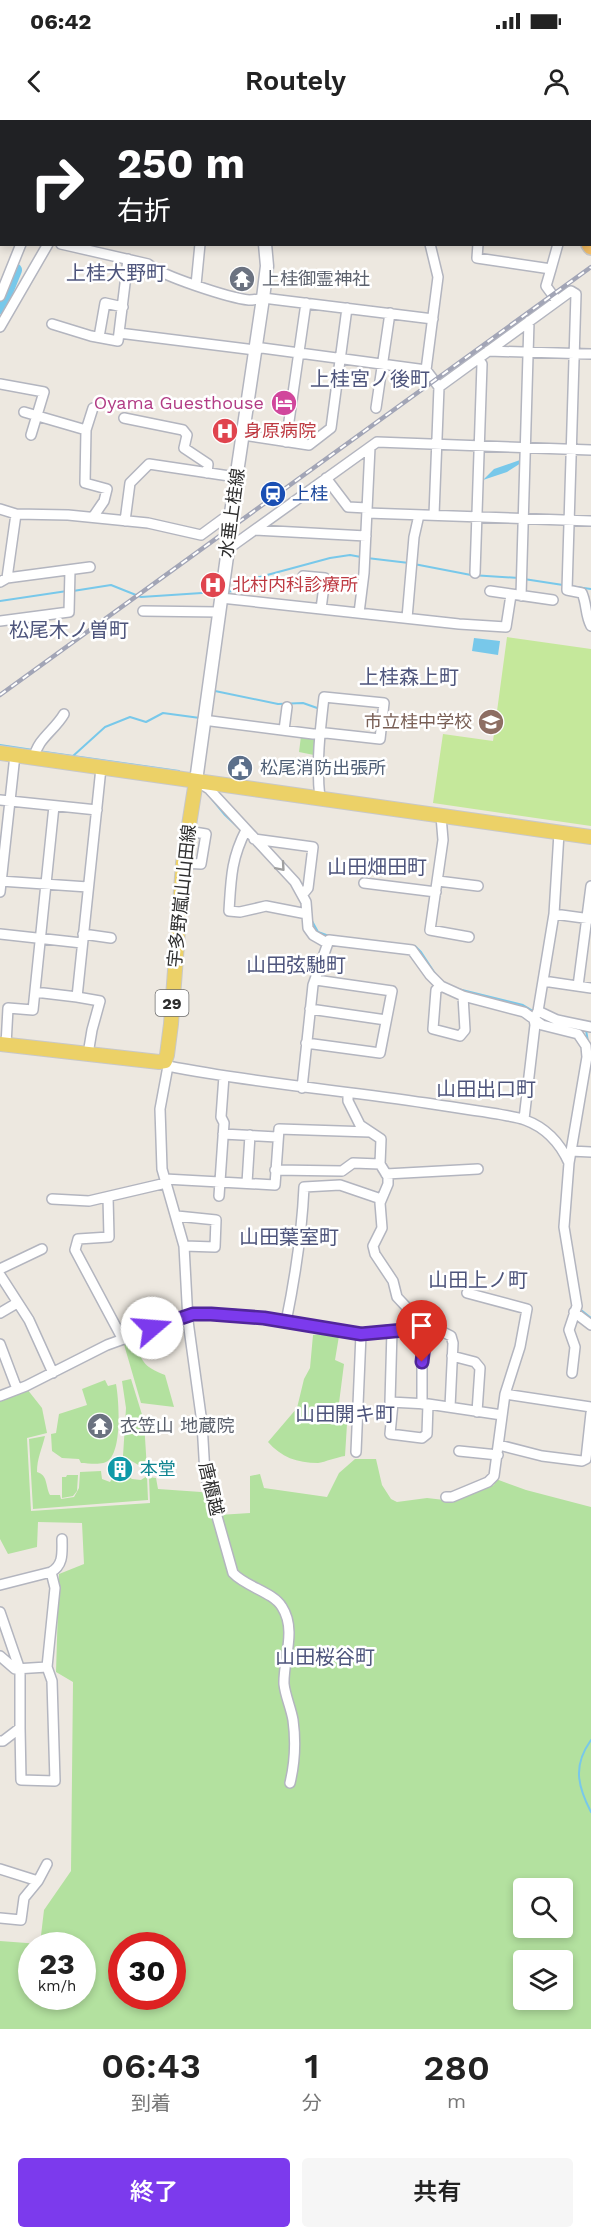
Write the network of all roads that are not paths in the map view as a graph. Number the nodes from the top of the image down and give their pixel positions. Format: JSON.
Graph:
{"nodes":[{"id":1,"x":20,"y":246,"type":"edge"},
{"id":2,"x":47,"y":246,"type":"edge"},
{"id":3,"x":70,"y":246,"type":"edge"},
{"id":4,"x":200,"y":246,"type":"edge"},
{"id":5,"x":265,"y":246,"type":"edge"},
{"id":6,"x":430,"y":246,"type":"edge"},
{"id":7,"x":478,"y":246,"type":"edge"},
{"id":8,"x":557,"y":246,"type":"edge"},
{"id":9,"x":128,"y":259,"type":"junction"},
{"id":10,"x":551,"y":269,"type":"junction"},
{"id":11,"x":196,"y":285,"type":"junction"},
{"id":12,"x":0,"y":296,"type":"edge"},
{"id":13,"x":263,"y":298,"type":"junction"},
{"id":14,"x":557,"y":301,"type":"junction"},
{"id":15,"x":306,"y":303,"type":"junction"},
{"id":16,"x":123,"y":307,"type":"junction"},
{"id":17,"x":347,"y":308,"type":"junction"},
{"id":18,"x":390,"y":314,"type":"junction"},
{"id":19,"x":433,"y":319,"type":"junction"},
{"id":20,"x":529,"y":321,"type":"junction"},
{"id":21,"x":52,"y":324,"type":"dead end"},
{"id":22,"x":0,"y":327,"type":"edge"},
{"id":23,"x":119,"y":333,"type":"junction"},
{"id":24,"x":99,"y":337,"type":"junction"},
{"id":25,"x":255,"y":350,"type":"junction"},
{"id":26,"x":488,"y":351,"type":"junction"},
{"id":27,"x":529,"y":352,"type":"junction"},
{"id":28,"x":298,"y":353,"type":"junction"},
{"id":29,"x":574,"y":353,"type":"junction"},
{"id":30,"x":591,"y":354,"type":"edge"},
{"id":31,"x":340,"y":359,"type":"junction"},
{"id":32,"x":478,"y":359,"type":"junction"},
{"id":33,"x":382,"y":364,"type":"junction"},
{"id":34,"x":426,"y":370,"type":"junction"},
{"id":35,"x":0,"y":384,"type":"edge"},
{"id":36,"x":439,"y":387,"type":"junction"},
{"id":37,"x":93,"y":408,"type":"dead end"},
{"id":38,"x":376,"y":408,"type":"dead end"},
{"id":39,"x":24,"y":412,"type":"dead end"},
{"id":40,"x":38,"y":415,"type":"junction"},
{"id":41,"x":124,"y":418,"type":"dead end"},
{"id":42,"x":86,"y":430,"type":"junction"},
{"id":43,"x":32,"y":435,"type":"dead end"},
{"id":44,"x":243,"y":435,"type":"junction"},
{"id":45,"x":286,"y":442,"type":"junction"},
{"id":46,"x":436,"y":444,"type":"junction"},
{"id":47,"x":479,"y":446,"type":"junction"},
{"id":48,"x":370,"y":447,"type":"junction"},
{"id":49,"x":525,"y":448,"type":"junction"},
{"id":50,"x":572,"y":449,"type":"junction"},
{"id":51,"x":591,"y":450,"type":"edge"},
{"id":52,"x":207,"y":473,"type":"junction"},
{"id":53,"x":236,"y":477,"type":"junction"},
{"id":54,"x":326,"y":478,"type":"junction"},
{"id":55,"x":0,"y":509,"type":"edge"},
{"id":56,"x":367,"y":510,"type":"junction"},
{"id":57,"x":231,"y":513,"type":"junction"},
{"id":58,"x":16,"y":514,"type":"junction"},
{"id":59,"x":419,"y":515,"type":"junction"},
{"id":60,"x":434,"y":515,"type":"junction"},
{"id":61,"x":93,"y":517,"type":"junction"},
{"id":62,"x":476,"y":517,"type":"junction"},
{"id":63,"x":523,"y":519,"type":"junction"},
{"id":64,"x":569,"y":520,"type":"junction"},
{"id":65,"x":125,"y":521,"type":"junction"},
{"id":66,"x":591,"y":521,"type":"edge"},
{"id":67,"x":255,"y":530,"type":"junction"},
{"id":68,"x":366,"y":536,"type":"junction"},
{"id":69,"x":228,"y":549,"type":"junction"},
{"id":70,"x":90,"y":567,"type":"dead end"},
{"id":71,"x":70,"y":570,"type":"junction"},
{"id":72,"x":475,"y":573,"type":"dead end"},
{"id":73,"x":303,"y":576,"type":"dead end"},
{"id":74,"x":3,"y":580,"type":"edge"},
{"id":75,"x":490,"y":591,"type":"dead end"},
{"id":76,"x":516,"y":595,"type":"junction"},
{"id":77,"x":221,"y":598,"type":"junction"},
{"id":78,"x":553,"y":600,"type":"dead end"},
{"id":79,"x":321,"y":609,"type":"junction"},
{"id":80,"x":143,"y":611,"type":"dead end"},
{"id":81,"x":218,"y":612,"type":"junction"},
{"id":82,"x":359,"y":613,"type":"junction"},
{"id":83,"x":407,"y":618,"type":"junction"},
{"id":84,"x":0,"y":621,"type":"edge"},
{"id":85,"x":591,"y":626,"type":"edge"},
{"id":86,"x":287,"y":708,"type":"dead end"},
{"id":87,"x":64,"y":714,"type":"dead end"},
{"id":88,"x":203,"y":720,"type":"junction"},
{"id":89,"x":284,"y":730,"type":"junction"},
{"id":90,"x":320,"y":734,"type":"junction"},
{"id":91,"x":0,"y":753,"type":"edge"},
{"id":92,"x":15,"y":755,"type":"junction"},
{"id":93,"x":34,"y":758,"type":"junction"},
{"id":94,"x":101,"y":768,"type":"junction"},
{"id":95,"x":196,"y":781,"type":"junction"},
{"id":96,"x":5,"y":800,"type":"edge"},
{"id":97,"x":320,"y":800,"type":"junction"},
{"id":98,"x":54,"y":806,"type":"junction"},
{"id":99,"x":97,"y":810,"type":"junction"},
{"id":100,"x":441,"y":816,"type":"junction"},
{"id":101,"x":246,"y":830,"type":"junction"},
{"id":102,"x":559,"y":833,"type":"junction"},
{"id":103,"x":591,"y":837,"type":"edge"},
{"id":104,"x":254,"y":839,"type":"junction"},
{"id":105,"x":1,"y":881,"type":"edge"},
{"id":106,"x":438,"y":881,"type":"junction"},
{"id":107,"x":364,"y":883,"type":"dead end"},
{"id":108,"x":46,"y":884,"type":"junction"},
{"id":109,"x":478,"y":886,"type":"dead end"},
{"id":110,"x":591,"y":886,"type":"edge"},
{"id":111,"x":88,"y":887,"type":"junction"},
{"id":112,"x":0,"y":892,"type":"edge"},
{"id":113,"x":436,"y":892,"type":"junction"},
{"id":114,"x":303,"y":894,"type":"junction"},
{"id":115,"x":307,"y":914,"type":"junction"},
{"id":116,"x":554,"y":914,"type":"junction"},
{"id":117,"x":589,"y":918,"type":"edge"},
{"id":118,"x":0,"y":934,"type":"edge"},
{"id":119,"x":469,"y":936,"type":"dead end"},
{"id":120,"x":40,"y":938,"type":"junction"},
{"id":121,"x":82,"y":938,"type":"junction"},
{"id":122,"x":111,"y":938,"type":"dead end"},
{"id":123,"x":327,"y":943,"type":"junction"},
{"id":124,"x":316,"y":980,"type":"junction"},
{"id":125,"x":543,"y":981,"type":"junction"},
{"id":126,"x":441,"y":986,"type":"junction"},
{"id":127,"x":578,"y":986,"type":"junction"},
{"id":128,"x":591,"y":988,"type":"edge"},
{"id":129,"x":35,"y":992,"type":"junction"},
{"id":130,"x":463,"y":996,"type":"junction"},
{"id":131,"x":77,"y":997,"type":"junction"},
{"id":132,"x":310,"y":1009,"type":"junction"},
{"id":133,"x":536,"y":1015,"type":"junction"},
{"id":134,"x":386,"y":1020,"type":"junction"},
{"id":135,"x":591,"y":1027,"type":"edge"},
{"id":136,"x":306,"y":1043,"type":"junction"},
{"id":137,"x":3,"y":1045,"type":"edge"},
{"id":138,"x":88,"y":1054,"type":"junction"},
{"id":139,"x":166,"y":1063,"type":"junction"},
{"id":140,"x":224,"y":1076,"type":"junction"},
{"id":141,"x":302,"y":1088,"type":"junction"},
{"id":142,"x":348,"y":1094,"type":"junction"},
{"id":143,"x":524,"y":1119,"type":"junction"},
{"id":144,"x":371,"y":1132,"type":"junction"},
{"id":145,"x":223,"y":1134,"type":"junction"},
{"id":146,"x":250,"y":1136,"type":"junction"},
{"id":147,"x":277,"y":1137,"type":"junction"},
{"id":148,"x":571,"y":1151,"type":"junction"},
{"id":149,"x":591,"y":1152,"type":"edge"},
{"id":150,"x":569,"y":1163,"type":"junction"},
{"id":151,"x":380,"y":1164,"type":"junction"},
{"id":152,"x":478,"y":1169,"type":"dead end"},
{"id":153,"x":275,"y":1170,"type":"junction"},
{"id":154,"x":386,"y":1174,"type":"junction"},
{"id":155,"x":165,"y":1181,"type":"junction"},
{"id":156,"x":221,"y":1182,"type":"junction"},
{"id":157,"x":247,"y":1183,"type":"junction"},
{"id":158,"x":219,"y":1196,"type":"dead end"},
{"id":159,"x":108,"y":1197,"type":"junction"},
{"id":160,"x":52,"y":1198,"type":"dead end"},
{"id":161,"x":381,"y":1199,"type":"junction"},
{"id":162,"x":177,"y":1216,"type":"junction"},
{"id":163,"x":184,"y":1246,"type":"junction"},
{"id":164,"x":42,"y":1249,"type":"dead end"},
{"id":165,"x":0,"y":1269,"type":"edge"},
{"id":166,"x":0,"y":1275,"type":"edge"},
{"id":167,"x":467,"y":1293,"type":"dead end"},
{"id":168,"x":17,"y":1303,"type":"junction"},
{"id":169,"x":0,"y":1312,"type":"edge"},
{"id":170,"x":574,"y":1312,"type":"junction"},
{"id":171,"x":189,"y":1316,"type":"junction"},
{"id":172,"x":286,"y":1322,"type":"junction"},
{"id":173,"x":591,"y":1325,"type":"edge"},
{"id":174,"x":426,"y":1328,"type":"junction"},
{"id":175,"x":392,"y":1330,"type":"junction"},
{"id":176,"x":361,"y":1334,"type":"junction"},
{"id":177,"x":123,"y":1338,"type":"junction"},
{"id":178,"x":0,"y":1344,"type":"edge"},
{"id":179,"x":452,"y":1356,"type":"junction"},
{"id":180,"x":53,"y":1373,"type":"junction"},
{"id":181,"x":572,"y":1373,"type":"dead end"},
{"id":182,"x":17,"y":1389,"type":"junction"},
{"id":183,"x":506,"y":1394,"type":"junction"},
{"id":184,"x":0,"y":1396,"type":"edge"},
{"id":185,"x":393,"y":1403,"type":"junction"},
{"id":186,"x":425,"y":1404,"type":"junction"},
{"id":187,"x":450,"y":1407,"type":"junction"},
{"id":188,"x":591,"y":1407,"type":"edge"},
{"id":189,"x":477,"y":1412,"type":"junction"},
{"id":190,"x":591,"y":1413,"type":"edge"},
{"id":191,"x":502,"y":1415,"type":"junction"},
{"id":192,"x":499,"y":1445,"type":"junction"},
{"id":193,"x":459,"y":1451,"type":"dead end"},
{"id":194,"x":356,"y":1452,"type":"dead end"},
{"id":195,"x":498,"y":1455,"type":"junction"},
{"id":196,"x":446,"y":1497,"type":"dead end"},
{"id":197,"x":62,"y":1539,"type":"dead end"},
{"id":198,"x":51,"y":1572,"type":"junction"},
{"id":199,"x":0,"y":1585,"type":"edge"},
{"id":200,"x":0,"y":1612,"type":"edge"},
{"id":201,"x":0,"y":1656,"type":"edge"},
{"id":202,"x":47,"y":1667,"type":"junction"},
{"id":203,"x":20,"y":1670,"type":"junction"},
{"id":204,"x":20,"y":1728,"type":"junction"},
{"id":205,"x":0,"y":1741,"type":"edge"},
{"id":206,"x":290,"y":1783,"type":"dead end"},
{"id":207,"x":47,"y":1864,"type":"dead end"},
{"id":208,"x":0,"y":1869,"type":"edge"},
{"id":209,"x":38,"y":1881,"type":"junction"},
{"id":210,"x":0,"y":1918,"type":"edge"}],
"edges":[{"from":1,"to":12,"type":"street"},
{"from":2,"to":22,"type":"street"},
{"from":3,"to":9,"type":"street"},
{"from":4,"to":11,"type":"street"},
{"from":5,"to":13,"type":"main road","name":"水垂上桂線"},
{"from":6,"to":19,"type":"street"},
{"from":7,"to":10,"type":"street"},
{"from":8,"to":10,"type":"street"},
{"from":9,"to":11,"type":"street"},
{"from":9,"to":16,"type":"street"},
{"from":10,"to":14,"type":"street"},
{"from":11,"to":13,"type":"street"},
{"from":13,"to":15,"type":"street"},
{"from":13,"to":25,"type":"main road","name":"水垂上桂線"},
{"from":14,"to":20,"type":"street"},
{"from":14,"to":29,"type":"street"},
{"from":15,"to":17,"type":"street"},
{"from":15,"to":28,"type":"street"},
{"from":16,"to":23,"type":"street"},
{"from":16,"to":24,"type":"street"},
{"from":17,"to":18,"type":"street"},
{"from":17,"to":31,"type":"street"},
{"from":18,"to":19,"type":"street"},
{"from":18,"to":33,"type":"street"},
{"from":19,"to":34,"type":"street"},
{"from":20,"to":26,"type":"street"},
{"from":20,"to":27,"type":"street"},
{"from":21,"to":24,"type":"street"},
{"from":23,"to":24,"type":"street"},
{"from":23,"to":25,"type":"street"},
{"from":25,"to":28,"type":"street"},
{"from":25,"to":44,"type":"main road","name":"水垂上桂線"},
{"from":26,"to":27,"type":"street"},
{"from":26,"to":32,"type":"street"},
{"from":27,"to":29,"type":"street"},
{"from":27,"to":49,"type":"street"},
{"from":28,"to":31,"type":"street"},
{"from":28,"to":45,"type":"street"},
{"from":29,"to":30,"type":"street"},
{"from":29,"to":50,"type":"street"},
{"from":31,"to":33,"type":"street"},
{"from":31,"to":45,"type":"street"},
{"from":32,"to":36,"type":"street"},
{"from":32,"to":47,"type":"street"},
{"from":33,"to":34,"type":"street"},
{"from":33,"to":38,"type":"street"},
{"from":34,"to":36,"type":"street"},
{"from":35,"to":40,"type":"street"},
{"from":36,"to":46,"type":"street"},
{"from":37,"to":42,"type":"street"},
{"from":39,"to":40,"type":"street"},
{"from":40,"to":42,"type":"street"},
{"from":40,"to":43,"type":"street"},
{"from":41,"to":52,"type":"street"},
{"from":42,"to":61,"type":"street"},
{"from":44,"to":45,"type":"street"},
{"from":44,"to":53,"type":"main road","name":"水垂上桂線"},
{"from":46,"to":47,"type":"street"},
{"from":46,"to":48,"type":"street"},
{"from":46,"to":60,"type":"street"},
{"from":47,"to":49,"type":"street"},
{"from":47,"to":62,"type":"street"},
{"from":48,"to":54,"type":"street"},
{"from":48,"to":56,"type":"street"},
{"from":49,"to":50,"type":"street"},
{"from":49,"to":63,"type":"street"},
{"from":50,"to":51,"type":"street"},
{"from":50,"to":64,"type":"street"},
{"from":52,"to":53,"type":"street"},
{"from":52,"to":65,"type":"street"},
{"from":53,"to":57,"type":"main road","name":"水垂上桂線"},
{"from":54,"to":56,"type":"street"},
{"from":54,"to":67,"type":"street"},
{"from":55,"to":58,"type":"street"},
{"from":56,"to":59,"type":"street"},
{"from":56,"to":68,"type":"street"},
{"from":57,"to":65,"type":"street"},
{"from":57,"to":69,"type":"main road","name":"水垂上桂線"},
{"from":58,"to":61,"type":"street"},
{"from":58,"to":74,"type":"street"},
{"from":59,"to":60,"type":"street"},
{"from":59,"to":83,"type":"street"},
{"from":60,"to":62,"type":"street"},
{"from":61,"to":65,"type":"street"},
{"from":62,"to":63,"type":"street"},
{"from":62,"to":72,"type":"street"},
{"from":63,"to":64,"type":"street"},
{"from":63,"to":76,"type":"street"},
{"from":64,"to":66,"type":"street"},
{"from":64,"to":85,"type":"street"},
{"from":67,"to":68,"type":"street"},
{"from":67,"to":69,"type":"street"},
{"from":68,"to":82,"type":"street"},
{"from":69,"to":77,"type":"main road","name":"水垂上桂線"},
{"from":70,"to":71,"type":"street"},
{"from":71,"to":74,"type":"street"},
{"from":71,"to":84,"type":"street"},
{"from":73,"to":79,"type":"street"},
{"from":75,"to":76,"type":"street"},
{"from":76,"to":78,"type":"street"},
{"from":76,"to":83,"type":"street"},
{"from":77,"to":79,"type":"street"},
{"from":77,"to":81,"type":"main road","name":"水垂上桂線"},
{"from":79,"to":82,"type":"street"},
{"from":80,"to":81,"type":"street"},
{"from":81,"to":88,"type":"main road","name":"水垂上桂線"},
{"from":82,"to":83,"type":"street"},
{"from":86,"to":89,"type":"street"},
{"from":87,"to":93,"type":"street"},
{"from":88,"to":89,"type":"street"},
{"from":88,"to":95,"type":"main road","name":"水垂上桂線"},
{"from":89,"to":90,"type":"street"},
{"from":90,"to":90,"type":"street"},
{"from":90,"to":97,"type":"street"},
{"from":91,"to":92,"type":"main road"},
{"from":92,"to":93,"type":"main road"},
{"from":92,"to":96,"type":"street"},
{"from":93,"to":94,"type":"main road"},
{"from":94,"to":95,"type":"main road"},
{"from":94,"to":99,"type":"street"},
{"from":95,"to":97,"type":"main road"},
{"from":95,"to":101,"type":"street"},
{"from":95,"to":139,"type":"main road","name":"宇多野嵐山山田線","number":"29"},
{"from":96,"to":98,"type":"street"},
{"from":96,"to":105,"type":"street"},
{"from":97,"to":100,"type":"main road"},
{"from":98,"to":99,"type":"street"},
{"from":98,"to":108,"type":"street"},
{"from":99,"to":111,"type":"street"},
{"from":100,"to":102,"type":"main road"},
{"from":100,"to":106,"type":"street"},
{"from":101,"to":104,"type":"street"},
{"from":101,"to":115,"type":"street"},
{"from":102,"to":103,"type":"main road"},
{"from":102,"to":116,"type":"street"},
{"from":104,"to":114,"type":"street","one_way":true},
{"from":104,"to":114,"type":"street"},
{"from":105,"to":108,"type":"street"},
{"from":105,"to":112,"type":"street"},
{"from":106,"to":109,"type":"street"},
{"from":106,"to":113,"type":"street"},
{"from":107,"to":113,"type":"street"},
{"from":108,"to":111,"type":"street"},
{"from":108,"to":120,"type":"street"},
{"from":110,"to":117,"type":"street"},
{"from":111,"to":121,"type":"street"},
{"from":113,"to":119,"type":"street"},
{"from":114,"to":115,"type":"street"},
{"from":115,"to":123,"type":"street"},
{"from":116,"to":117,"type":"street"},
{"from":116,"to":125,"type":"street"},
{"from":117,"to":127,"type":"street"},
{"from":118,"to":120,"type":"street"},
{"from":120,"to":121,"type":"street"},
{"from":120,"to":129,"type":"street"},
{"from":121,"to":122,"type":"street"},
{"from":121,"to":131,"type":"street"},
{"from":123,"to":124,"type":"street"},
{"from":123,"to":126,"type":"street"},
{"from":124,"to":132,"type":"street"},
{"from":124,"to":134,"type":"street"},
{"from":125,"to":127,"type":"street"},
{"from":125,"to":133,"type":"street"},
{"from":126,"to":130,"type":"street"},
{"from":126,"to":130,"type":"street"},
{"from":127,"to":128,"type":"street"},
{"from":129,"to":131,"type":"street"},
{"from":129,"to":137,"type":"street"},
{"from":130,"to":133,"type":"street"},
{"from":131,"to":138,"type":"street"},
{"from":132,"to":134,"type":"street"},
{"from":132,"to":136,"type":"street"},
{"from":133,"to":135,"type":"street"},
{"from":133,"to":143,"type":"street"},
{"from":133,"to":148,"type":"street"},
{"from":134,"to":136,"type":"street"},
{"from":136,"to":141,"type":"street"},
{"from":137,"to":138,"type":"main road"},
{"from":138,"to":139,"type":"main road"},
{"from":139,"to":140,"type":"street"},
{"from":139,"to":155,"type":"street","name":"唐櫃越"},
{"from":140,"to":141,"type":"street"},
{"from":140,"to":145,"type":"street"},
{"from":141,"to":142,"type":"street"},
{"from":142,"to":143,"type":"street"},
{"from":142,"to":144,"type":"street"},
{"from":143,"to":150,"type":"street"},
{"from":144,"to":147,"type":"street"},
{"from":144,"to":151,"type":"street"},
{"from":145,"to":146,"type":"street"},
{"from":145,"to":156,"type":"street"},
{"from":146,"to":147,"type":"street"},
{"from":146,"to":157,"type":"street"},
{"from":147,"to":153,"type":"street"},
{"from":148,"to":149,"type":"street"},
{"from":148,"to":150,"type":"street"},
{"from":150,"to":170,"type":"street"},
{"from":151,"to":153,"type":"street"},
{"from":151,"to":154,"type":"street"},
{"from":152,"to":154,"type":"street"},
{"from":153,"to":157,"type":"street"},
{"from":154,"to":161,"type":"street"},
{"from":155,"to":156,"type":"street"},
{"from":155,"to":159,"type":"street"},
{"from":155,"to":162,"type":"street","name":"唐櫃越"},
{"from":156,"to":157,"type":"street"},
{"from":156,"to":158,"type":"street"},
{"from":159,"to":160,"type":"street"},
{"from":159,"to":177,"type":"street"},
{"from":161,"to":172,"type":"street"},
{"from":161,"to":174,"type":"street"},
{"from":162,"to":163,"type":"street","name":"唐櫃越"},
{"from":162,"to":163,"type":"street"},
{"from":163,"to":171,"type":"street","name":"唐櫃越"},
{"from":164,"to":165,"type":"street"},
{"from":166,"to":168,"type":"street"},
{"from":167,"to":183,"type":"street"},
{"from":168,"to":169,"type":"street"},
{"from":168,"to":180,"type":"street"},
{"from":170,"to":173,"type":"street"},
{"from":170,"to":181,"type":"street"},
{"from":171,"to":172,"type":"street"},
{"from":171,"to":177,"type":"street"},
{"from":171,"to":206,"type":"street","name":"唐櫃越"},
{"from":172,"to":176,"type":"street"},
{"from":174,"to":175,"type":"street"},
{"from":174,"to":179,"type":"street"},
{"from":174,"to":186,"type":"street"},
{"from":175,"to":176,"type":"street"},
{"from":175,"to":185,"type":"street"},
{"from":176,"to":194,"type":"street"},
{"from":177,"to":180,"type":"street"},
{"from":178,"to":182,"type":"street"},
{"from":179,"to":187,"type":"street"},
{"from":179,"to":189,"type":"street"},
{"from":180,"to":182,"type":"street"},
{"from":182,"to":184,"type":"street"},
{"from":183,"to":188,"type":"street"},
{"from":183,"to":191,"type":"street"},
{"from":185,"to":186,"type":"street"},
{"from":185,"to":186,"type":"street"},
{"from":186,"to":187,"type":"street"},
{"from":187,"to":189,"type":"street"},
{"from":189,"to":191,"type":"street"},
{"from":190,"to":192,"type":"street"},
{"from":191,"to":192,"type":"street"},
{"from":192,"to":195,"type":"street"},
{"from":193,"to":195,"type":"street"},
{"from":195,"to":196,"type":"street"},
{"from":197,"to":198,"type":"street"},
{"from":198,"to":199,"type":"street"},
{"from":198,"to":202,"type":"street"},
{"from":200,"to":203,"type":"street"},
{"from":201,"to":203,"type":"street"},
{"from":202,"to":203,"type":"street"},
{"from":202,"to":204,"type":"street"},
{"from":203,"to":204,"type":"street"},
{"from":204,"to":205,"type":"street"},
{"from":207,"to":209,"type":"street"},
{"from":208,"to":209,"type":"street"},
{"from":209,"to":210,"type":"street"}]}
